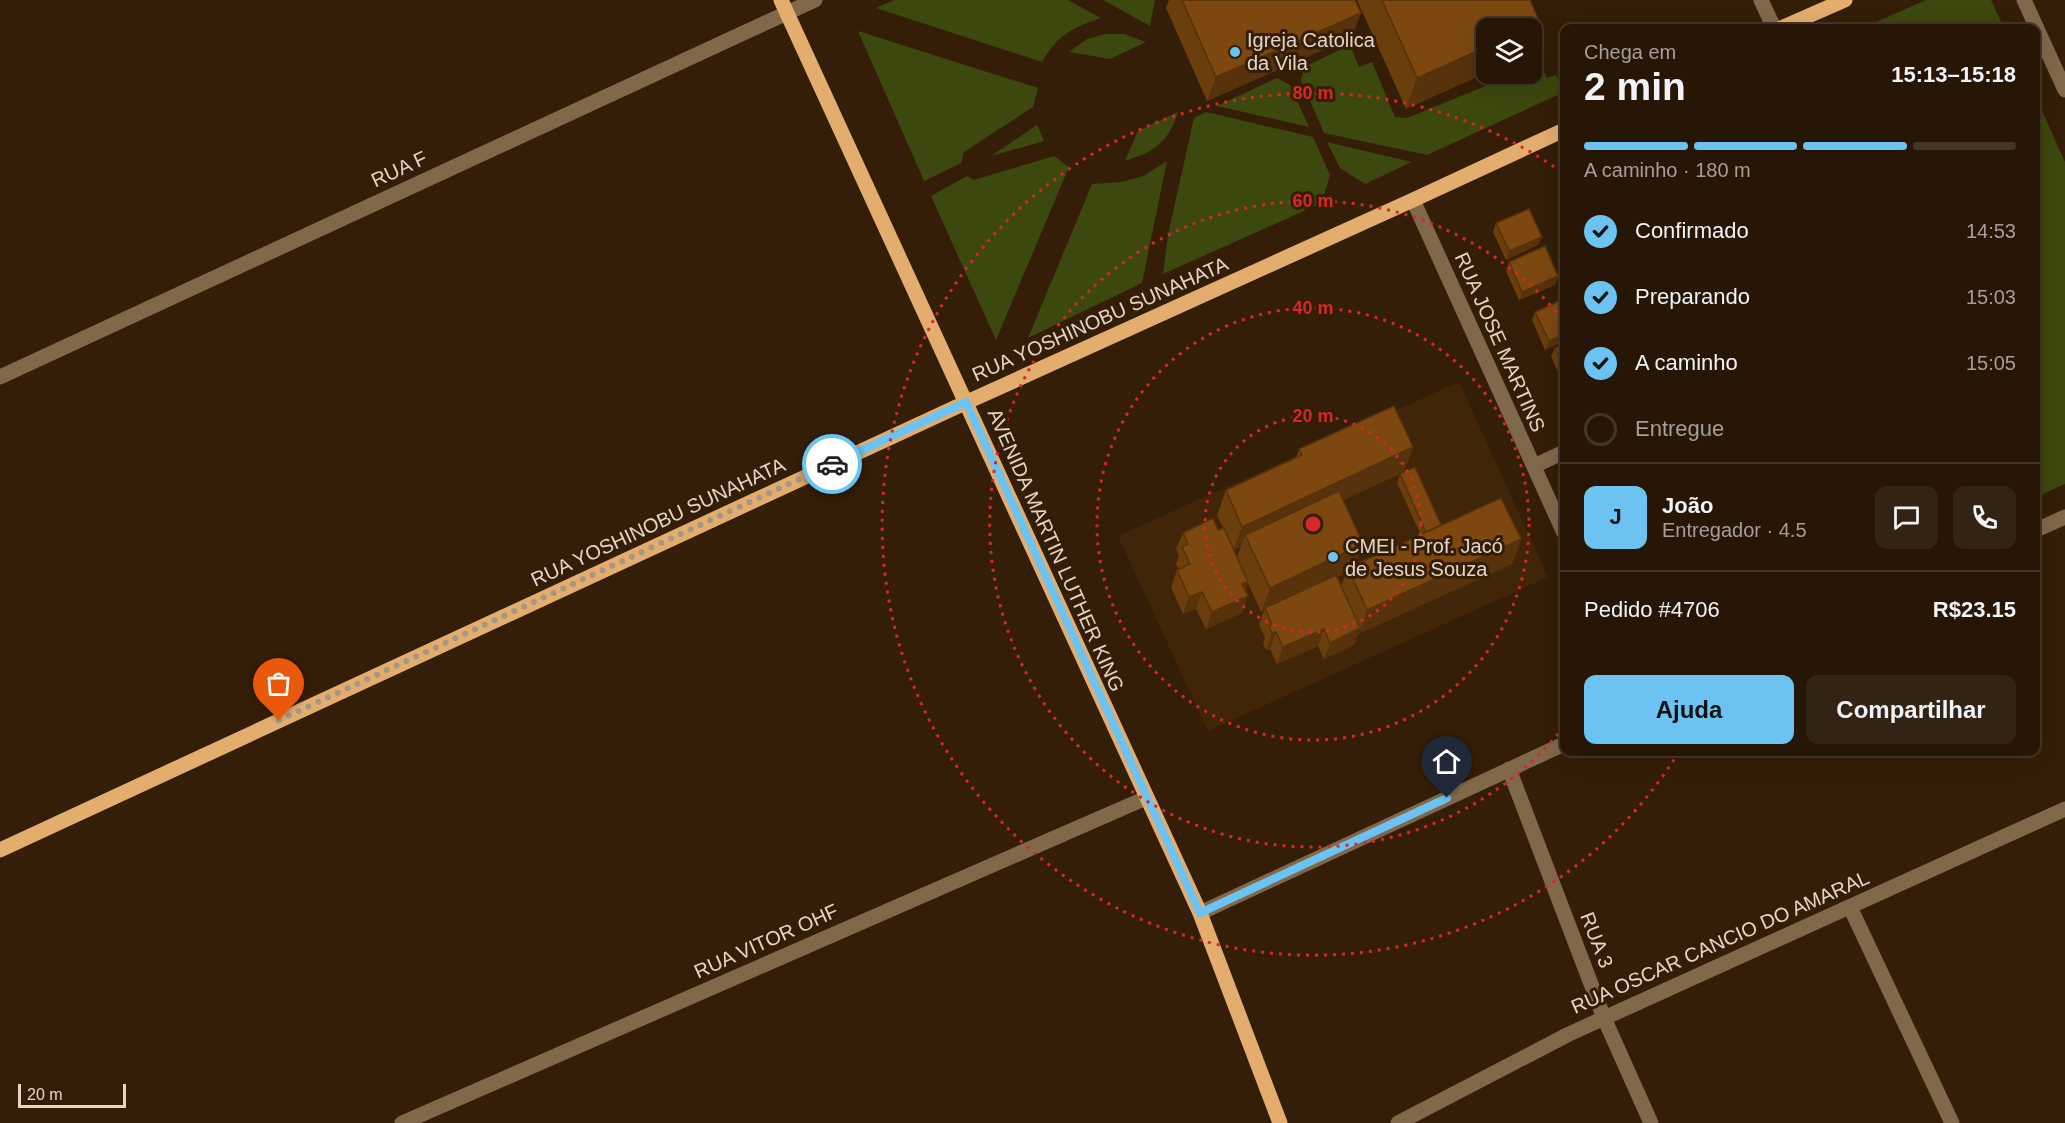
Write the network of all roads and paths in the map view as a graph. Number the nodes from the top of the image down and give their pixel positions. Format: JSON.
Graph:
{"nodes":[{"id":1,"x":815,"y":0,"type":"edge"},
{"id":2,"x":1761,"y":0,"type":"edge"},
{"id":3,"x":1845,"y":0,"type":"edge"},
{"id":4,"x":2024,"y":0,"type":"edge"},
{"id":5,"x":784,"y":7,"type":"edge"},
{"id":6,"x":1772,"y":24,"type":"edge"},
{"id":7,"x":1790,"y":24,"type":"edge"},
{"id":8,"x":2035,"y":24,"type":"edge"},
{"id":9,"x":2040,"y":35,"type":"edge"},
{"id":10,"x":2065,"y":90,"type":"edge"},
{"id":11,"x":1560,"y":132,"type":"edge"},
{"id":12,"x":1413,"y":200,"type":"junction"},
{"id":13,"x":0,"y":377,"type":"edge"},
{"id":14,"x":966,"y":402,"type":"junction"},
{"id":15,"x":1560,"y":454,"type":"edge"},
{"id":16,"x":1534,"y":466,"type":"junction"},
{"id":17,"x":2065,"y":517,"type":"edge"},
{"id":18,"x":1560,"y":524,"type":"edge"},
{"id":19,"x":2040,"y":528,"type":"edge"},
{"id":20,"x":1560,"y":746,"type":"edge"},
{"id":21,"x":1509,"y":769,"type":"junction"},
{"id":22,"x":1146,"y":798,"type":"junction"},
{"id":23,"x":2065,"y":809,"type":"edge"},
{"id":24,"x":0,"y":850,"type":"edge"},
{"id":25,"x":1850,"y":907,"type":"junction"},
{"id":26,"x":1200,"y":913,"type":"junction"},
{"id":27,"x":1604,"y":1018,"type":"junction"},
{"id":28,"x":402,"y":1123,"type":"edge"},
{"id":29,"x":1280,"y":1123,"type":"edge"},
{"id":30,"x":1398,"y":1123,"type":"edge"},
{"id":31,"x":1651,"y":1123,"type":"edge"},
{"id":32,"x":1952,"y":1123,"type":"edge"}],
"edges":[{"from":1,"to":5,"type":"street","name":"RUA F"},
{"from":2,"to":6,"type":"street"},
{"from":3,"to":7,"type":"main road"},
{"from":4,"to":8,"type":"street"},
{"from":5,"to":13,"type":"street","name":"RUA F"},
{"from":5,"to":14,"type":"main road","name":"AVENIDA MARTIN LUTHER KING"},
{"from":9,"to":10,"type":"street"},
{"from":11,"to":12,"type":"main road","name":"RUA YOSHINOBU SUNAHATA"},
{"from":12,"to":14,"type":"main road","name":"RUA YOSHINOBU SUNAHATA"},
{"from":12,"to":16,"type":"street","name":"RUA JOSE MARTINS"},
{"from":14,"to":22,"type":"main road","name":"AVENIDA MARTIN LUTHER KING"},
{"from":14,"to":24,"type":"main road","name":"RUA YOSHINOBU SUNAHATA"},
{"from":15,"to":16,"type":"street"},
{"from":16,"to":18,"type":"street","name":"RUA JOSE MARTINS"},
{"from":17,"to":19,"type":"street"},
{"from":20,"to":21,"type":"street"},
{"from":21,"to":26,"type":"street"},
{"from":21,"to":27,"type":"street","name":"RUA 3"},
{"from":22,"to":26,"type":"main road","name":"AVENIDA MARTIN LUTHER KING"},
{"from":22,"to":28,"type":"street","name":"RUA VITOR OHF"},
{"from":23,"to":25,"type":"street","name":"RUA OSCAR CANCIO DO AMARAL"},
{"from":25,"to":27,"type":"street","name":"RUA OSCAR CANCIO DO AMARAL"},
{"from":25,"to":32,"type":"street"},
{"from":26,"to":29,"type":"main road","name":"AVENIDA MARTIN LUTHER KING"},
{"from":27,"to":30,"type":"street","name":"RUA OSCAR CANCIO DO AMARAL"},
{"from":27,"to":31,"type":"street","name":"RUA 3"}]}
